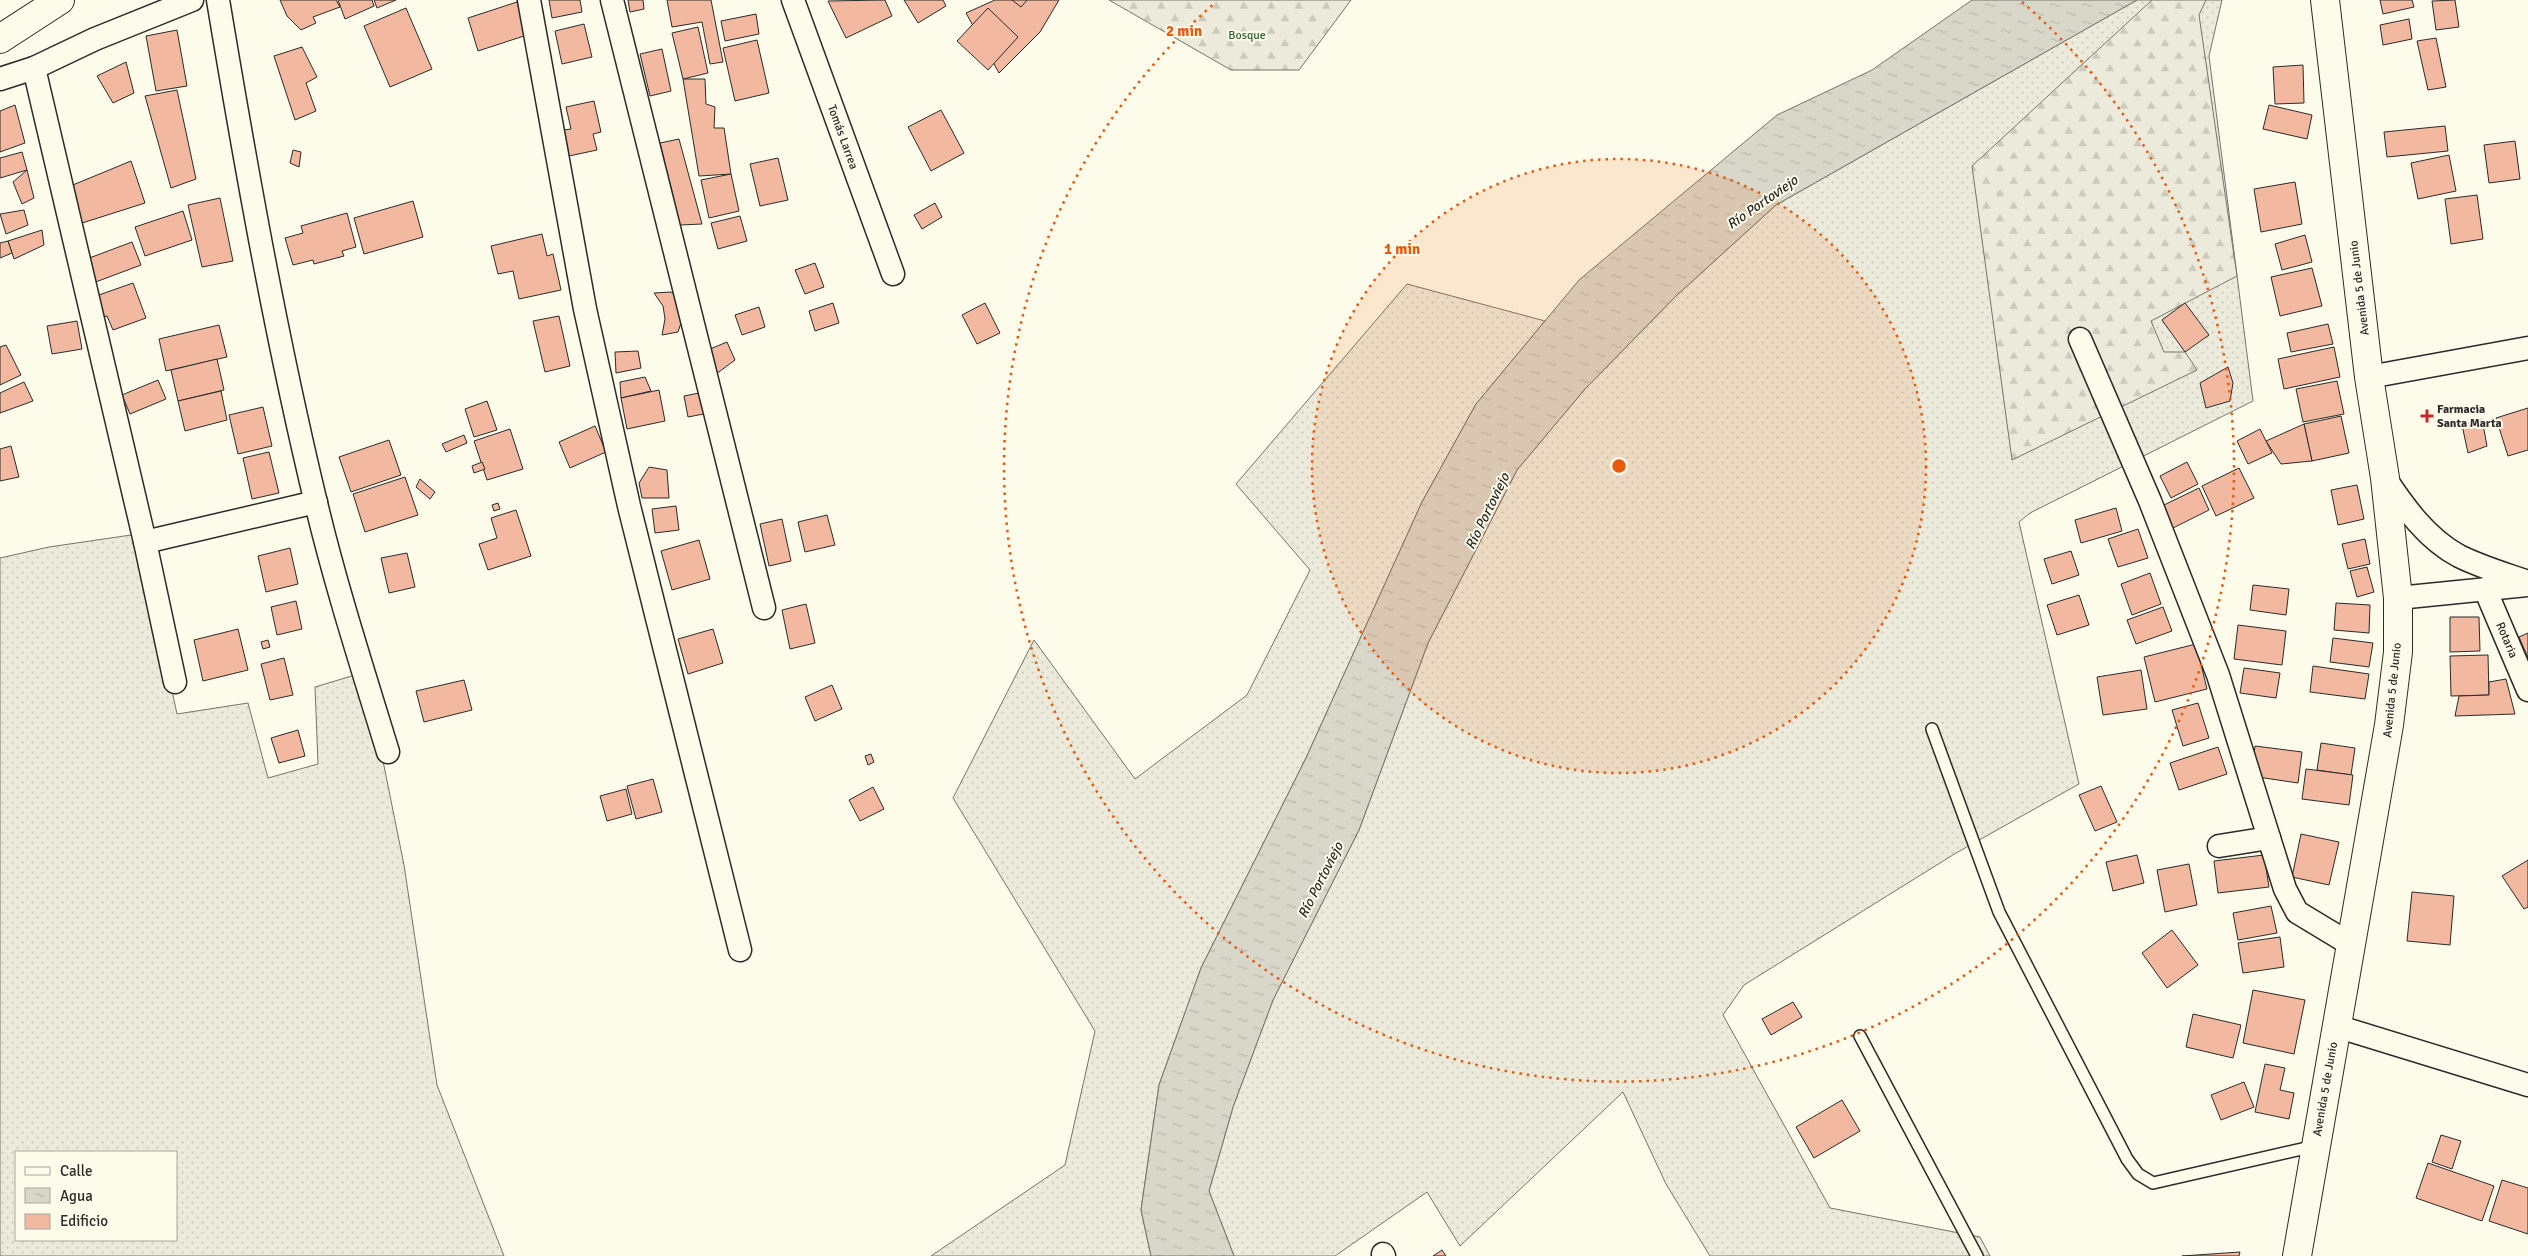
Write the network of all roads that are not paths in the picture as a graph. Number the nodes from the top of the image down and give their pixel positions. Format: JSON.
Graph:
{"nodes":[{"id":1,"x":60,"y":0,"type":"edge"},
{"id":2,"x":192,"y":0,"type":"edge"},
{"id":3,"x":218,"y":0,"type":"edge"},
{"id":4,"x":529,"y":0,"type":"edge"},
{"id":5,"x":612,"y":0,"type":"edge"},
{"id":6,"x":793,"y":0,"type":"edge"},
{"id":7,"x":2325,"y":0,"type":"edge"},
{"id":8,"x":0,"y":39,"type":"edge"},
{"id":9,"x":34,"y":68,"type":"junction"},
{"id":10,"x":0,"y":80,"type":"edge"},
{"id":11,"x":893,"y":274,"type":"dead end"},
{"id":12,"x":2080,"y":339,"type":"dead end"},
{"id":13,"x":2528,"y":348,"type":"edge"},
{"id":14,"x":2369,"y":378,"type":"junction"},
{"id":15,"x":2385,"y":478,"type":"junction"},
{"id":16,"x":316,"y":502,"type":"junction"},
{"id":17,"x":145,"y":542,"type":"junction"},
{"id":18,"x":2528,"y":583,"type":"edge"},
{"id":19,"x":2485,"y":589,"type":"junction"},
{"id":20,"x":2398,"y":598,"type":"junction"},
{"id":21,"x":764,"y":608,"type":"dead end"},
{"id":22,"x":175,"y":682,"type":"dead end"},
{"id":23,"x":2528,"y":690,"type":"edge"},
{"id":24,"x":1932,"y":729,"type":"dead end"},
{"id":25,"x":388,"y":752,"type":"dead end"},
{"id":26,"x":2269,"y":838,"type":"junction"},
{"id":27,"x":2218,"y":846,"type":"dead end"},
{"id":28,"x":2350,"y":944,"type":"junction"},
{"id":29,"x":740,"y":950,"type":"dead end"},
{"id":30,"x":2336,"y":1026,"type":"junction"},
{"id":31,"x":1860,"y":1036,"type":"dead end"},
{"id":32,"x":2528,"y":1085,"type":"edge"},
{"id":33,"x":2315,"y":1146,"type":"junction"},
{"id":34,"x":1977,"y":1256,"type":"edge"},
{"id":35,"x":2296,"y":1256,"type":"edge"}],
"edges":[{"from":1,"to":8,"type":"street"},
{"from":2,"to":9,"type":"street"},
{"from":3,"to":16,"type":"street"},
{"from":4,"to":29,"type":"street"},
{"from":5,"to":21,"type":"street"},
{"from":6,"to":11,"type":"street","name":"Tomás Larrea"},
{"from":7,"to":14,"type":"street","name":"Avenida 5 de Junio"},
{"from":9,"to":10,"type":"street"},
{"from":9,"to":17,"type":"street"},
{"from":12,"to":26,"type":"street"},
{"from":13,"to":14,"type":"street"},
{"from":14,"to":15,"type":"street","name":"Avenida 5 de Junio"},
{"from":15,"to":18,"type":"street"},
{"from":15,"to":20,"type":"street","name":"Avenida 5 de Junio"},
{"from":16,"to":17,"type":"street"},
{"from":16,"to":25,"type":"street"},
{"from":17,"to":22,"type":"street"},
{"from":18,"to":19,"type":"street"},
{"from":19,"to":20,"type":"street"},
{"from":19,"to":23,"type":"street","name":"Rotaria"},
{"from":20,"to":28,"type":"street","name":"Avenida 5 de Junio"},
{"from":24,"to":33,"type":"lane"},
{"from":26,"to":27,"type":"street"},
{"from":26,"to":28,"type":"street"},
{"from":28,"to":30,"type":"street","name":"Avenida 5 de Junio"},
{"from":30,"to":32,"type":"street"},
{"from":30,"to":33,"type":"street","name":"Avenida 5 de Junio"},
{"from":31,"to":34,"type":"lane"},
{"from":33,"to":35,"type":"street","name":"Avenida 5 de Junio"}]}
